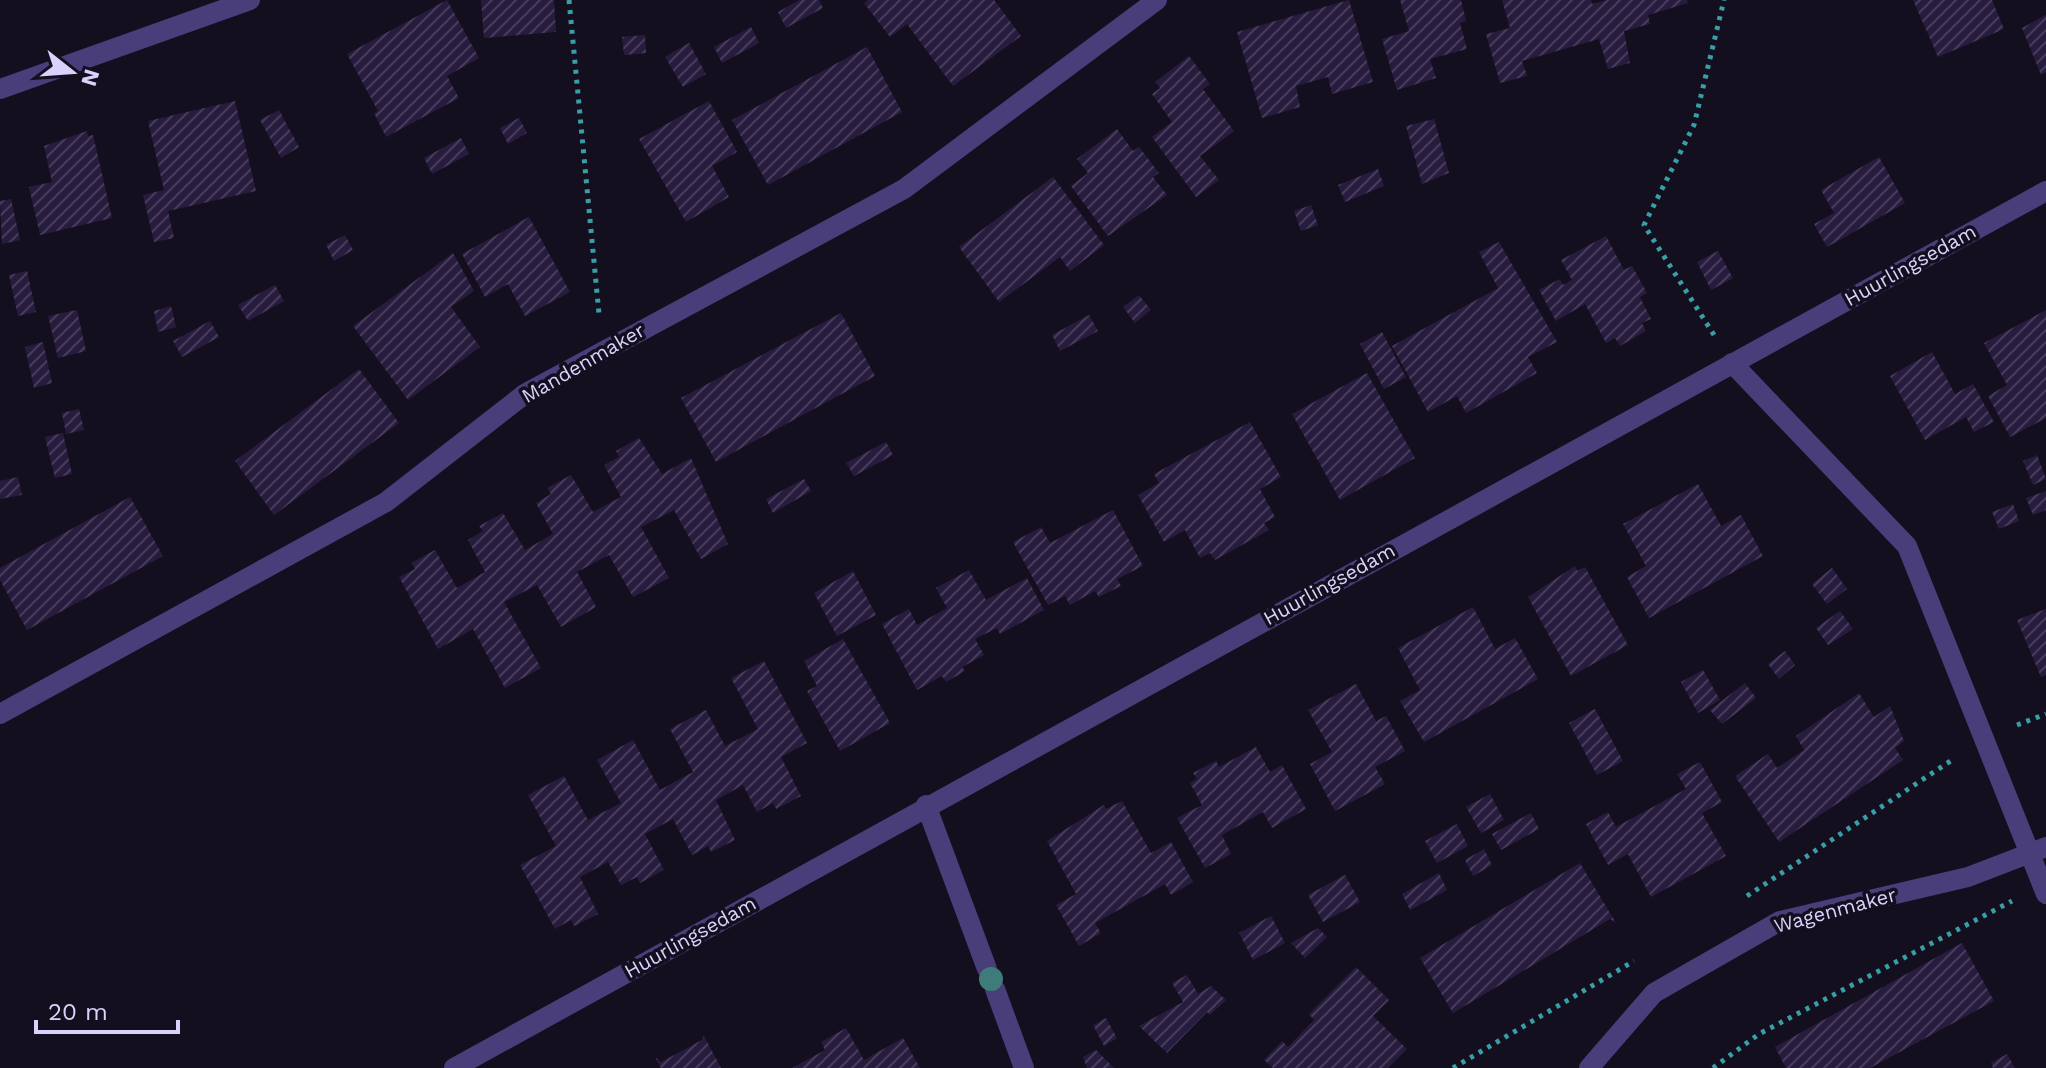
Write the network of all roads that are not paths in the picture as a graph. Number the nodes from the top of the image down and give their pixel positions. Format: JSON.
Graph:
{"nodes":[{"id":1,"x":250,"y":0,"type":"edge"},
{"id":2,"x":1157,"y":0,"type":"edge"},
{"id":3,"x":0,"y":89,"type":"edge"},
{"id":4,"x":2046,"y":191,"type":"edge"},
{"id":5,"x":1732,"y":363,"type":"junction"},
{"id":6,"x":0,"y":714,"type":"edge"},
{"id":7,"x":926,"y":805,"type":"junction"},
{"id":8,"x":2039,"y":851,"type":"edge"},
{"id":9,"x":2044,"y":890,"type":"edge"},
{"id":10,"x":987,"y":969,"type":"dead end"},
{"id":11,"x":995,"y":989,"type":"dead end"},
{"id":12,"x":454,"y":1068,"type":"edge"},
{"id":13,"x":1024,"y":1068,"type":"edge"},
{"id":14,"x":1589,"y":1068,"type":"edge"}],
"edges":[{"from":1,"to":3,"type":"street"},
{"from":2,"to":6,"type":"street","name":"Mandenmaker"},
{"from":4,"to":5,"type":"street","name":"Huurlingsedam"},
{"from":5,"to":7,"type":"street","name":"Huurlingsedam"},
{"from":5,"to":8,"type":"street"},
{"from":7,"to":10,"type":"street"},
{"from":7,"to":12,"type":"street","name":"Huurlingsedam"},
{"from":8,"to":9,"type":"street"},
{"from":8,"to":14,"type":"street","name":"Wagenmaker"},
{"from":11,"to":13,"type":"street"}]}
